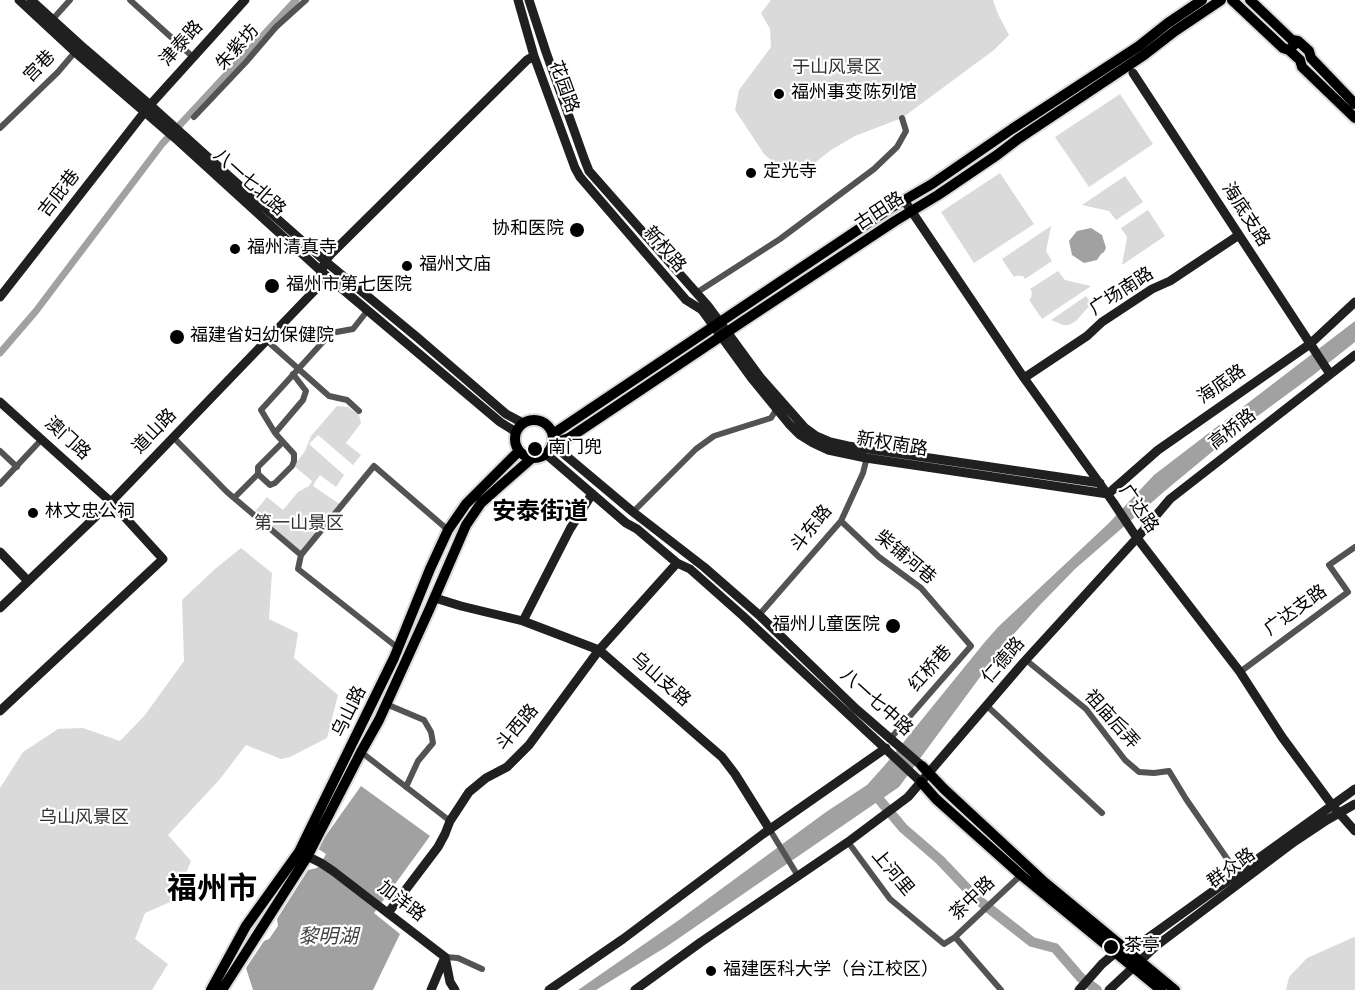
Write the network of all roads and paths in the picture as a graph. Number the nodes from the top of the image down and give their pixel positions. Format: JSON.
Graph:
{"nodes":[{"id":1,"x":19,"y":0,"type":"edge"},
{"id":2,"x":30,"y":0,"type":"edge"},
{"id":3,"x":70,"y":0,"type":"edge"},
{"id":4,"x":130,"y":0,"type":"edge"},
{"id":5,"x":245,"y":0,"type":"edge"},
{"id":6,"x":306,"y":0,"type":"edge"},
{"id":7,"x":518,"y":0,"type":"edge"},
{"id":8,"x":529,"y":0,"type":"edge"},
{"id":9,"x":1202,"y":0,"type":"edge"},
{"id":10,"x":1221,"y":0,"type":"edge"},
{"id":11,"x":1232,"y":0,"type":"edge"},
{"id":12,"x":1250,"y":0,"type":"edge"},
{"id":13,"x":52,"y":20,"type":"junction"},
{"id":14,"x":75,"y":52,"type":"junction"},
{"id":15,"x":534,"y":56,"type":"junction"},
{"id":16,"x":192,"y":57,"type":"junction"},
{"id":17,"x":1133,"y":73,"type":"dead end"},
{"id":18,"x":1355,"y":104,"type":"edge"},
{"id":19,"x":148,"y":108,"type":"junction"},
{"id":20,"x":194,"y":117,"type":"dead end"},
{"id":21,"x":902,"y":118,"type":"dead end"},
{"id":22,"x":1355,"y":118,"type":"edge"},
{"id":23,"x":0,"y":128,"type":"edge"},
{"id":24,"x":184,"y":140,"type":"junction"},
{"id":25,"x":594,"y":177,"type":"joint"},
{"id":26,"x":584,"y":183,"type":"joint"},
{"id":27,"x":904,"y":200,"type":"junction"},
{"id":28,"x":911,"y":211,"type":"junction"},
{"id":29,"x":1239,"y":235,"type":"junction"},
{"id":30,"x":325,"y":261,"type":"junction"},
{"id":31,"x":322,"y":272,"type":"junction"},
{"id":32,"x":696,"y":292,"type":"junction"},
{"id":33,"x":0,"y":297,"type":"edge"},
{"id":34,"x":1355,"y":302,"type":"edge"},
{"id":35,"x":368,"y":310,"type":"junction"},
{"id":36,"x":717,"y":323,"type":"junction"},
{"id":37,"x":724,"y":334,"type":"junction"},
{"id":38,"x":266,"y":340,"type":"junction"},
{"id":39,"x":1310,"y":344,"type":"junction"},
{"id":40,"x":1355,"y":355,"type":"edge"},
{"id":41,"x":295,"y":372,"type":"junction"},
{"id":42,"x":1330,"y":375,"type":"junction"},
{"id":43,"x":1024,"y":378,"type":"junction"},
{"id":44,"x":0,"y":402,"type":"edge"},
{"id":45,"x":776,"y":410,"type":"junction"},
{"id":46,"x":359,"y":411,"type":"dead end"},
{"id":47,"x":523,"y":423,"type":"junction"},
{"id":48,"x":516,"y":432,"type":"junction"},
{"id":49,"x":274,"y":433,"type":"junction"},
{"id":50,"x":173,"y":437,"type":"junction"},
{"id":51,"x":42,"y":439,"type":"junction"},
{"id":52,"x":552,"y":439,"type":"junction"},
{"id":53,"x":283,"y":442,"type":"junction"},
{"id":54,"x":0,"y":451,"type":"edge"},
{"id":55,"x":519,"y":451,"type":"junction"},
{"id":56,"x":546,"y":454,"type":"junction"},
{"id":57,"x":867,"y":454,"type":"junction"},
{"id":58,"x":532,"y":458,"type":"junction"},
{"id":59,"x":17,"y":467,"type":"junction"},
{"id":60,"x":258,"y":474,"type":"junction"},
{"id":61,"x":1100,"y":483,"type":"junction"},
{"id":62,"x":0,"y":484,"type":"edge"},
{"id":63,"x":592,"y":494,"type":"junction"},
{"id":64,"x":234,"y":498,"type":"junction"},
{"id":65,"x":1110,"y":498,"type":"junction"},
{"id":66,"x":111,"y":502,"type":"junction"},
{"id":67,"x":633,"y":512,"type":"junction"},
{"id":68,"x":841,"y":521,"type":"junction"},
{"id":69,"x":448,"y":530,"type":"junction"},
{"id":70,"x":1135,"y":533,"type":"junction"},
{"id":71,"x":1355,"y":547,"type":"edge"},
{"id":72,"x":0,"y":552,"type":"edge"},
{"id":73,"x":301,"y":555,"type":"junction"},
{"id":74,"x":677,"y":563,"type":"junction"},
{"id":75,"x":28,"y":580,"type":"junction"},
{"id":76,"x":435,"y":597,"type":"junction"},
{"id":77,"x":0,"y":608,"type":"edge"},
{"id":78,"x":759,"y":615,"type":"junction"},
{"id":79,"x":523,"y":621,"type":"junction"},
{"id":80,"x":971,"y":646,"type":"joint"},
{"id":81,"x":398,"y":648,"type":"junction"},
{"id":82,"x":599,"y":650,"type":"junction"},
{"id":83,"x":1026,"y":660,"type":"junction"},
{"id":84,"x":1240,"y":672,"type":"junction"},
{"id":85,"x":386,"y":704,"type":"junction"},
{"id":86,"x":986,"y":705,"type":"junction"},
{"id":87,"x":0,"y":711,"type":"edge"},
{"id":88,"x":891,"y":739,"type":"junction"},
{"id":89,"x":886,"y":748,"type":"junction"},
{"id":90,"x":361,"y":752,"type":"junction"},
{"id":91,"x":925,"y":769,"type":"junction"},
{"id":92,"x":919,"y":780,"type":"junction"},
{"id":93,"x":406,"y":787,"type":"junction"},
{"id":94,"x":1355,"y":789,"type":"edge"},
{"id":95,"x":1355,"y":804,"type":"edge"},
{"id":96,"x":1332,"y":805,"type":"junction"},
{"id":97,"x":1102,"y":813,"type":"dead end"},
{"id":98,"x":1339,"y":813,"type":"junction"},
{"id":99,"x":450,"y":821,"type":"junction"},
{"id":100,"x":770,"y":830,"type":"junction"},
{"id":101,"x":1355,"y":831,"type":"edge"},
{"id":102,"x":848,"y":842,"type":"junction"},
{"id":103,"x":303,"y":855,"type":"junction"},
{"id":104,"x":1237,"y":873,"type":"junction"},
{"id":105,"x":1021,"y":875,"type":"junction"},
{"id":106,"x":798,"y":876,"type":"junction"},
{"id":107,"x":388,"y":913,"type":"junction"},
{"id":108,"x":955,"y":937,"type":"junction"},
{"id":109,"x":944,"y":944,"type":"joint"},
{"id":110,"x":1120,"y":950,"type":"junction"},
{"id":111,"x":445,"y":957,"type":"junction"},
{"id":112,"x":1137,"y":963,"type":"junction"},
{"id":113,"x":482,"y":969,"type":"dead end"},
{"id":114,"x":1080,"y":989,"type":"edge"},
{"id":115,"x":1110,"y":989,"type":"edge"},
{"id":116,"x":211,"y":990,"type":"edge"},
{"id":117,"x":222,"y":990,"type":"edge"},
{"id":118,"x":431,"y":990,"type":"edge"},
{"id":119,"x":455,"y":990,"type":"edge"},
{"id":120,"x":549,"y":990,"type":"edge"},
{"id":121,"x":635,"y":990,"type":"edge"},
{"id":122,"x":1001,"y":990,"type":"edge"},
{"id":123,"x":1161,"y":990,"type":"edge"},
{"id":124,"x":1174,"y":990,"type":"edge"}],
"edges":[{"from":1,"to":14,"type":"street","name":"八一七北路"},
{"from":2,"to":13,"type":"street","name":"八一七北路"},
{"from":3,"to":13,"type":"street"},
{"from":4,"to":16,"type":"street"},
{"from":5,"to":16,"type":"street","name":"津泰路"},
{"from":6,"to":20,"type":"street","name":"朱紫坊"},
{"from":7,"to":15,"type":"street","name":"花园路"},
{"from":8,"to":25,"type":"street","name":"花园路"},
{"from":9,"to":27,"type":"main road","name":"古田路"},
{"from":10,"to":28,"type":"main road","name":"古田路"},
{"from":11,"to":22,"type":"main road"},
{"from":12,"to":18,"type":"main road"},
{"from":13,"to":19,"type":"street","name":"八一七北路"},
{"from":14,"to":19,"type":"street","name":"八一七北路"},
{"from":14,"to":23,"type":"street","name":"宫巷"},
{"from":15,"to":26,"type":"street","name":"花园路"},
{"from":15,"to":30,"type":"street"},
{"from":16,"to":19,"type":"street","name":"津泰路"},
{"from":17,"to":29,"type":"street","name":"海底支路"},
{"from":19,"to":24,"type":"street","name":"八一七北路"},
{"from":19,"to":33,"type":"street","name":"吉庇巷"},
{"from":21,"to":32,"type":"street"},
{"from":24,"to":30,"type":"street"},
{"from":24,"to":31,"type":"street","name":"八一七北路"},
{"from":25,"to":32,"type":"street","name":"新权路"},
{"from":26,"to":36,"type":"street","name":"新权路"},
{"from":27,"to":28,"type":"street","name":"广达路"},
{"from":27,"to":36,"type":"main road","name":"古田路"},
{"from":28,"to":37,"type":"main road","name":"古田路"},
{"from":28,"to":43,"type":"street","name":"广达路"},
{"from":29,"to":39,"type":"street","name":"海底支路"},
{"from":29,"to":43,"type":"street","name":"广场南路"},
{"from":30,"to":31,"type":"street","name":"道山路"},
{"from":30,"to":47,"type":"street"},
{"from":31,"to":35,"type":"street","name":"八一七北路"},
{"from":31,"to":38,"type":"street","name":"道山路"},
{"from":32,"to":36,"type":"street","name":"新权路"},
{"from":34,"to":39,"type":"street","name":"海底路"},
{"from":35,"to":41,"type":"street"},
{"from":35,"to":48,"type":"street","name":"八一七北路"},
{"from":36,"to":37,"type":"street","name":"新权路"},
{"from":36,"to":52,"type":"main road","name":"古田路"},
{"from":37,"to":45,"type":"street","name":"新权南路"},
{"from":37,"to":52,"type":"main road","name":"古田路"},
{"from":37,"to":57,"type":"street","name":"新权南路"},
{"from":38,"to":41,"type":"street"},
{"from":38,"to":50,"type":"street","name":"道山路"},
{"from":39,"to":42,"type":"street","name":"海底支路"},
{"from":39,"to":65,"type":"street","name":"海底路"},
{"from":40,"to":42,"type":"street","name":"高桥路"},
{"from":41,"to":46,"type":"street"},
{"from":41,"to":49,"type":"street"},
{"from":41,"to":49,"type":"street"},
{"from":42,"to":70,"type":"street","name":"高桥路"},
{"from":43,"to":61,"type":"street","name":"广达路"},
{"from":44,"to":51,"type":"street","name":"澳门路"},
{"from":45,"to":57,"type":"street","name":"新权南路"},
{"from":45,"to":67,"type":"street"},
{"from":47,"to":48,"type":"main road"},
{"from":47,"to":52,"type":"main road"},
{"from":48,"to":55,"type":"main road"},
{"from":49,"to":53,"type":"street"},
{"from":50,"to":64,"type":"street"},
{"from":50,"to":66,"type":"street","name":"道山路"},
{"from":51,"to":59,"type":"street"},
{"from":51,"to":66,"type":"street","name":"澳门路"},
{"from":52,"to":56,"type":"main road"},
{"from":52,"to":67,"type":"street","name":"八一七中路"},
{"from":53,"to":60,"type":"street"},
{"from":53,"to":60,"type":"street"},
{"from":54,"to":59,"type":"street"},
{"from":55,"to":58,"type":"main road"},
{"from":55,"to":69,"type":"main road","name":"乌山路"},
{"from":56,"to":58,"type":"main road"},
{"from":56,"to":63,"type":"street","name":"八一七中路"},
{"from":57,"to":61,"type":"street","name":"新权南路"},
{"from":57,"to":65,"type":"street","name":"新权南路"},
{"from":57,"to":68,"type":"street","name":"斗东路"},
{"from":58,"to":76,"type":"main road","name":"乌山路"},
{"from":59,"to":62,"type":"street"},
{"from":60,"to":64,"type":"street"},
{"from":61,"to":65,"type":"street","name":"广达路"},
{"from":63,"to":74,"type":"street","name":"八一七中路"},
{"from":63,"to":79,"type":"street"},
{"from":64,"to":73,"type":"street"},
{"from":65,"to":70,"type":"street","name":"广达路"},
{"from":66,"to":75,"type":"street","name":"道山路"},
{"from":66,"to":87,"type":"street","name":"澳门路"},
{"from":67,"to":78,"type":"street","name":"八一七中路"},
{"from":68,"to":78,"type":"street","name":"斗东路"},
{"from":68,"to":80,"type":"street","name":"柴铺河巷"},
{"from":69,"to":73,"type":"street"},
{"from":69,"to":81,"type":"main road","name":"乌山路"},
{"from":70,"to":83,"type":"street","name":"仁德路"},
{"from":70,"to":84,"type":"street","name":"广达路"},
{"from":71,"to":84,"type":"street","name":"广达支路"},
{"from":72,"to":75,"type":"street"},
{"from":73,"to":81,"type":"street"},
{"from":74,"to":82,"type":"street","name":"斗西路"},
{"from":74,"to":89,"type":"street","name":"八一七中路"},
{"from":75,"to":77,"type":"street","name":"道山路"},
{"from":76,"to":79,"type":"street","name":"乌山支路"},
{"from":76,"to":85,"type":"main road","name":"乌山路"},
{"from":78,"to":88,"type":"street","name":"八一七中路"},
{"from":79,"to":82,"type":"street","name":"乌山支路"},
{"from":80,"to":88,"type":"street","name":"红桥巷"},
{"from":81,"to":103,"type":"main road","name":"乌山路"},
{"from":82,"to":99,"type":"street","name":"斗西路"},
{"from":82,"to":100,"type":"street","name":"乌山支路"},
{"from":83,"to":86,"type":"street","name":"仁德路"},
{"from":83,"to":104,"type":"street","name":"祖庙后弄"},
{"from":84,"to":96,"type":"street","name":"广达路"},
{"from":85,"to":90,"type":"main road","name":"乌山路"},
{"from":85,"to":93,"type":"street"},
{"from":86,"to":91,"type":"street","name":"仁德路"},
{"from":86,"to":97,"type":"street"},
{"from":88,"to":91,"type":"street","name":"八一七中路"},
{"from":89,"to":92,"type":"street","name":"八一七中路"},
{"from":89,"to":100,"type":"street"},
{"from":90,"to":93,"type":"street"},
{"from":90,"to":103,"type":"main road","name":"乌山路"},
{"from":91,"to":92,"type":"street","name":"仁德路"},
{"from":91,"to":110,"type":"main road","name":"八一七中路"},
{"from":92,"to":102,"type":"street","name":"仁德路"},
{"from":92,"to":105,"type":"main road","name":"八一七中路"},
{"from":93,"to":99,"type":"street"},
{"from":94,"to":96,"type":"street"},
{"from":95,"to":98,"type":"street","name":"群众路"},
{"from":96,"to":98,"type":"street","name":"广达路"},
{"from":96,"to":104,"type":"street"},
{"from":98,"to":101,"type":"street","name":"广达路"},
{"from":98,"to":112,"type":"street","name":"群众路"},
{"from":99,"to":107,"type":"street","name":"斗西路"},
{"from":100,"to":106,"type":"street","name":"乌山支路"},
{"from":100,"to":120,"type":"street"},
{"from":102,"to":106,"type":"street"},
{"from":102,"to":109,"type":"street","name":"上河里"},
{"from":103,"to":107,"type":"street","name":"加洋路"},
{"from":103,"to":116,"type":"main road","name":"乌山路"},
{"from":103,"to":117,"type":"main road","name":"乌山路"},
{"from":104,"to":110,"type":"street"},
{"from":105,"to":108,"type":"street","name":"茶中路"},
{"from":105,"to":110,"type":"main road","name":"八一七中路"},
{"from":106,"to":121,"type":"street"},
{"from":107,"to":111,"type":"street","name":"加洋路"},
{"from":108,"to":109,"type":"street","name":"茶中路"},
{"from":108,"to":122,"type":"street"},
{"from":110,"to":112,"type":"main road","name":"八一七中路"},
{"from":110,"to":114,"type":"street"},
{"from":111,"to":113,"type":"street"},
{"from":111,"to":118,"type":"street"},
{"from":111,"to":119,"type":"street"},
{"from":112,"to":115,"type":"street","name":"群众路"},
{"from":112,"to":123,"type":"main road","name":"八一七中路"},
{"from":112,"to":124,"type":"main road","name":"八一七中路"}]}
